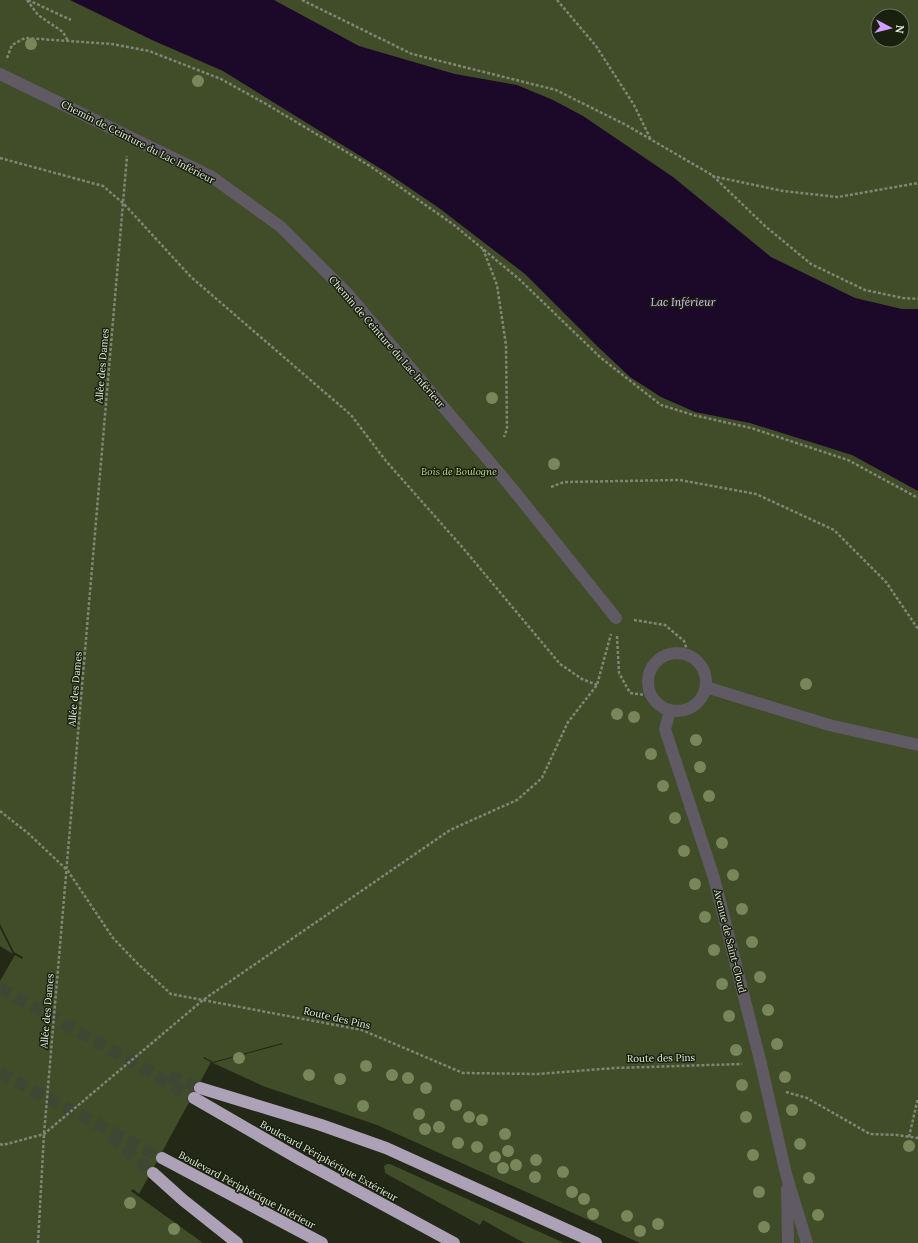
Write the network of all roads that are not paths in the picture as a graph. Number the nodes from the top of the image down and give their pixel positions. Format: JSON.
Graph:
{"nodes":[{"id":1,"x":0,"y":74,"type":"edge"},
{"id":2,"x":616,"y":618,"type":"road end"},
{"id":3,"x":706,"y":687,"type":"junction"},
{"id":4,"x":670,"y":711,"type":"junction"},
{"id":5,"x":918,"y":745,"type":"edge"},
{"id":6,"x":162,"y":1158,"type":"tunnel mouth"},
{"id":7,"x":153,"y":1173,"type":"tunnel mouth"},
{"id":8,"x":786,"y":1174,"type":"junction"},
{"id":9,"x":236,"y":1243,"type":"edge"},
{"id":10,"x":322,"y":1243,"type":"edge"},
{"id":11,"x":454,"y":1243,"type":"edge"},
{"id":12,"x":596,"y":1243,"type":"edge"},
{"id":13,"x":788,"y":1243,"type":"edge"},
{"id":14,"x":807,"y":1243,"type":"edge"}],
"edges":[{"from":1,"to":2,"type":"street","name":"Chemin de Ceinture du Lac Inférieur"},
{"from":3,"to":4,"type":"street"},
{"from":3,"to":4,"type":"street"},
{"from":3,"to":5,"type":"street"},
{"from":4,"to":8,"type":"street","name":"Avenue de Saint-Cloud"},
{"from":6,"to":10,"type":"highway","name":"Boulevard Périphérique Intérieur"},
{"from":7,"to":9,"type":"highway"},
{"from":8,"to":13,"type":"street","name":"Avenue de Saint-Cloud"},
{"from":8,"to":14,"type":"street","name":"Avenue de Saint-Cloud"},
{"from":11,"to":12,"type":"highway","name":"Boulevard Périphérique Extérieur"}]}
